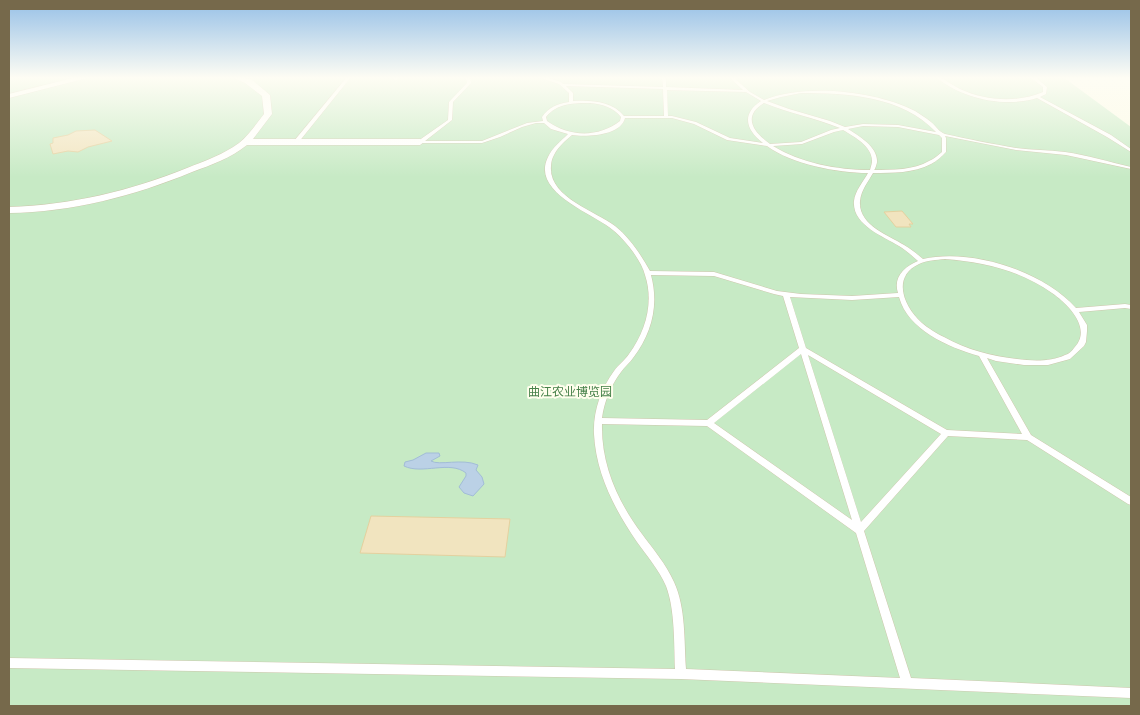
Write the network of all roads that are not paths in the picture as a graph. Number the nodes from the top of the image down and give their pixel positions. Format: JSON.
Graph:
{"nodes":[{"id":1,"x":268,"y":110,"type":"edge"},
{"id":2,"x":322,"y":110,"type":"edge"},
{"id":3,"x":451,"y":110,"type":"edge"},
{"id":4,"x":548,"y":110,"type":"edge"},
{"id":5,"x":618,"y":110,"type":"edge"},
{"id":6,"x":666,"y":110,"type":"edge"},
{"id":7,"x":754,"y":110,"type":"edge"},
{"id":8,"x":794,"y":110,"type":"edge"},
{"id":9,"x":910,"y":110,"type":"edge"},
{"id":10,"x":1062,"y":110,"type":"edge"},
{"id":11,"x":623,"y":117,"type":"junction"},
{"id":12,"x":666,"y":117,"type":"junction"},
{"id":13,"x":545,"y":122,"type":"junction"},
{"id":14,"x":843,"y":128,"type":"junction"},
{"id":15,"x":570,"y":134,"type":"junction"},
{"id":16,"x":942,"y":134,"type":"junction"},
{"id":17,"x":245,"y":142,"type":"junction"},
{"id":18,"x":296,"y":142,"type":"junction"},
{"id":19,"x":420,"y":142,"type":"junction"},
{"id":20,"x":770,"y":146,"type":"junction"},
{"id":21,"x":1131,"y":151,"type":"edge"},
{"id":22,"x":1131,"y":168,"type":"edge"},
{"id":23,"x":872,"y":172,"type":"junction"},
{"id":24,"x":9,"y":210,"type":"edge"},
{"id":25,"x":922,"y":261,"type":"junction"},
{"id":26,"x":648,"y":273,"type":"junction"},
{"id":27,"x":786,"y":294,"type":"junction"},
{"id":28,"x":899,"y":295,"type":"junction"},
{"id":29,"x":1131,"y":307,"type":"edge"},
{"id":30,"x":1075,"y":310,"type":"junction"},
{"id":31,"x":803,"y":349,"type":"junction"},
{"id":32,"x":982,"y":356,"type":"junction"},
{"id":33,"x":598,"y":421,"type":"junction"},
{"id":34,"x":709,"y":423,"type":"junction"},
{"id":35,"x":946,"y":433,"type":"junction"},
{"id":36,"x":1028,"y":437,"type":"junction"},
{"id":37,"x":1131,"y":501,"type":"edge"},
{"id":38,"x":859,"y":530,"type":"junction"},
{"id":39,"x":9,"y":663,"type":"edge"},
{"id":40,"x":681,"y":674,"type":"junction"},
{"id":41,"x":907,"y":684,"type":"junction"},
{"id":42,"x":1131,"y":693,"type":"edge"}],
"edges":[{"from":1,"to":17,"type":"street"},
{"from":2,"to":18,"type":"lane"},
{"from":3,"to":19,"type":"lane"},
{"from":4,"to":13,"type":"lane"},
{"from":5,"to":11,"type":"lane"},
{"from":6,"to":12,"type":"lane"},
{"from":7,"to":20,"type":"lane"},
{"from":8,"to":14,"type":"lane"},
{"from":9,"to":16,"type":"lane"},
{"from":10,"to":21,"type":"lane"},
{"from":11,"to":12,"type":"lane"},
{"from":11,"to":15,"type":"lane"},
{"from":12,"to":20,"type":"lane"},
{"from":13,"to":15,"type":"lane"},
{"from":13,"to":19,"type":"lane"},
{"from":14,"to":16,"type":"lane"},
{"from":14,"to":20,"type":"lane"},
{"from":14,"to":23,"type":"lane"},
{"from":15,"to":26,"type":"lane"},
{"from":16,"to":22,"type":"lane"},
{"from":16,"to":23,"type":"lane"},
{"from":17,"to":18,"type":"street"},
{"from":17,"to":24,"type":"street"},
{"from":18,"to":19,"type":"street"},
{"from":20,"to":23,"type":"lane"},
{"from":23,"to":25,"type":"lane"},
{"from":25,"to":28,"type":"lane"},
{"from":25,"to":30,"type":"lane"},
{"from":26,"to":27,"type":"lane"},
{"from":26,"to":33,"type":"lane"},
{"from":27,"to":28,"type":"lane"},
{"from":27,"to":31,"type":"lane"},
{"from":28,"to":32,"type":"lane"},
{"from":29,"to":30,"type":"lane"},
{"from":30,"to":32,"type":"lane"},
{"from":31,"to":34,"type":"lane"},
{"from":31,"to":35,"type":"lane"},
{"from":31,"to":38,"type":"lane"},
{"from":32,"to":36,"type":"lane"},
{"from":33,"to":34,"type":"lane"},
{"from":33,"to":40,"type":"lane"},
{"from":34,"to":38,"type":"lane"},
{"from":35,"to":36,"type":"lane"},
{"from":35,"to":38,"type":"lane"},
{"from":36,"to":37,"type":"lane"},
{"from":38,"to":41,"type":"lane"},
{"from":39,"to":40,"type":"lane"},
{"from":40,"to":41,"type":"lane"},
{"from":41,"to":42,"type":"lane"}]}
